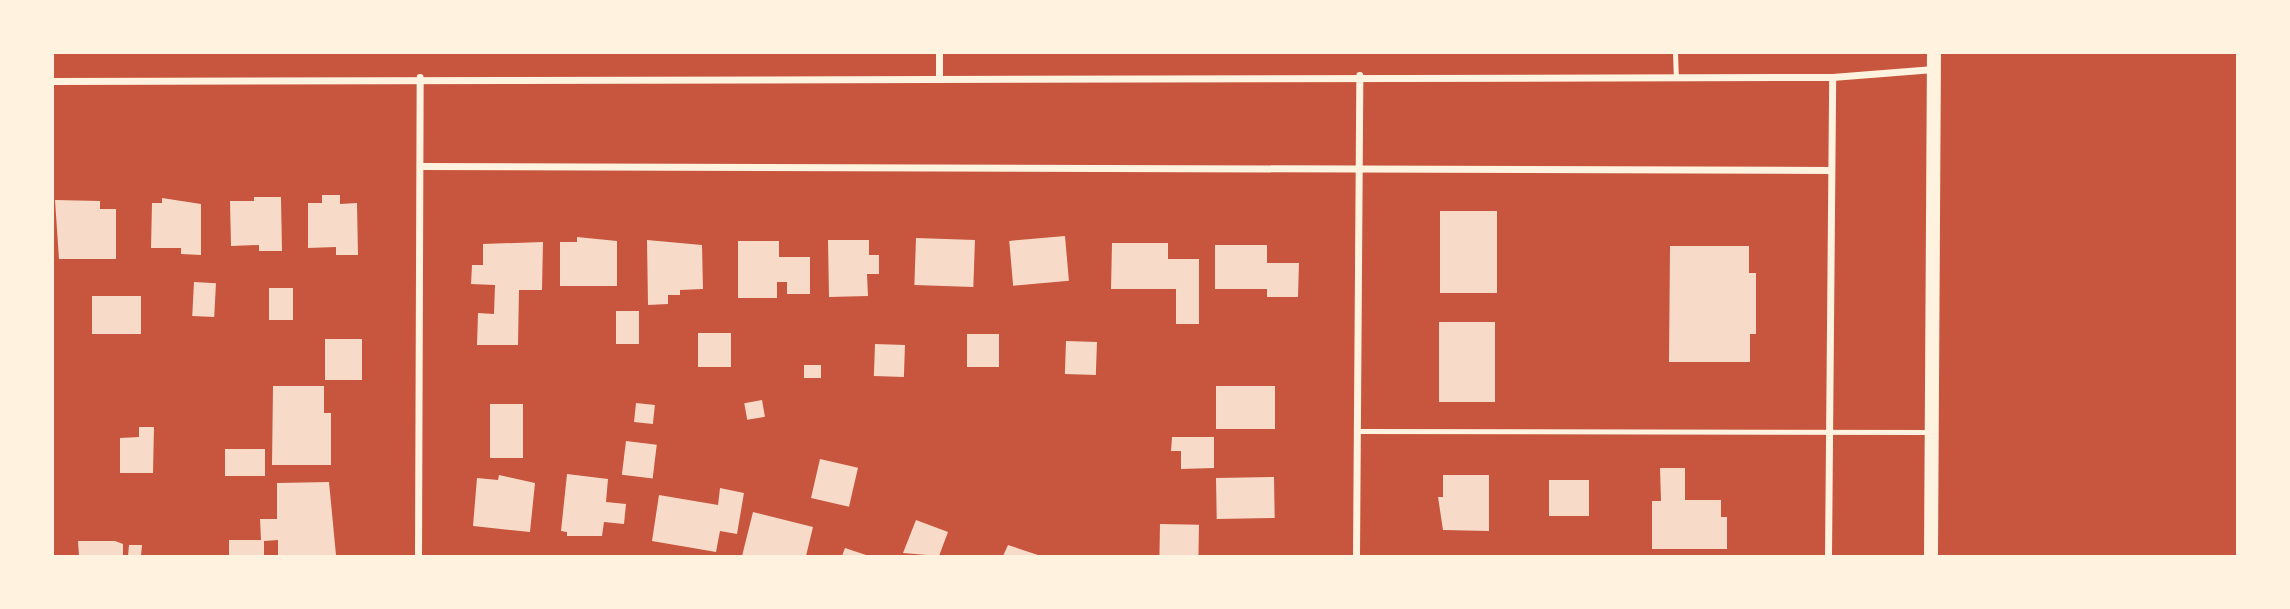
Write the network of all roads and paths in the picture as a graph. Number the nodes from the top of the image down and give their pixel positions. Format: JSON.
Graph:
{"nodes":[{"id":1,"x":939,"y":52,"type":"edge"},
{"id":2,"x":1675,"y":52,"type":"edge"},
{"id":3,"x":1934,"y":52,"type":"edge"},
{"id":4,"x":1935,"y":69,"type":"junction"},
{"id":5,"x":1359,"y":75,"type":"junction"},
{"id":6,"x":939,"y":76,"type":"junction"},
{"id":7,"x":1676,"y":76,"type":"junction"},
{"id":8,"x":420,"y":77,"type":"junction"},
{"id":9,"x":1832,"y":77,"type":"junction"},
{"id":10,"x":52,"y":81,"type":"edge"},
{"id":11,"x":420,"y":166,"type":"junction"},
{"id":12,"x":1359,"y":168,"type":"junction"},
{"id":13,"x":1831,"y":170,"type":"junction"},
{"id":14,"x":1356,"y":430,"type":"junction"},
{"id":15,"x":1932,"y":432,"type":"junction"},
{"id":16,"x":1828,"y":435,"type":"junction"},
{"id":17,"x":418,"y":556,"type":"edge"},
{"id":18,"x":1356,"y":556,"type":"edge"},
{"id":19,"x":1828,"y":556,"type":"edge"},
{"id":20,"x":1931,"y":556,"type":"edge"}],
"edges":[{"from":1,"to":6,"type":"street"},
{"from":2,"to":7,"type":"lane"},
{"from":3,"to":4,"type":"main road"},
{"from":4,"to":9,"type":"street"},
{"from":4,"to":15,"type":"main road"},
{"from":5,"to":6,"type":"street"},
{"from":5,"to":7,"type":"street"},
{"from":5,"to":12,"type":"street"},
{"from":6,"to":8,"type":"street"},
{"from":7,"to":9,"type":"street"},
{"from":8,"to":10,"type":"street"},
{"from":8,"to":11,"type":"street"},
{"from":9,"to":13,"type":"street"},
{"from":11,"to":12,"type":"street"},
{"from":11,"to":17,"type":"street"},
{"from":12,"to":13,"type":"street"},
{"from":12,"to":14,"type":"street"},
{"from":13,"to":16,"type":"street"},
{"from":14,"to":16,"type":"lane"},
{"from":14,"to":18,"type":"street"},
{"from":15,"to":16,"type":"lane"},
{"from":15,"to":20,"type":"main road"},
{"from":16,"to":19,"type":"street"}]}
